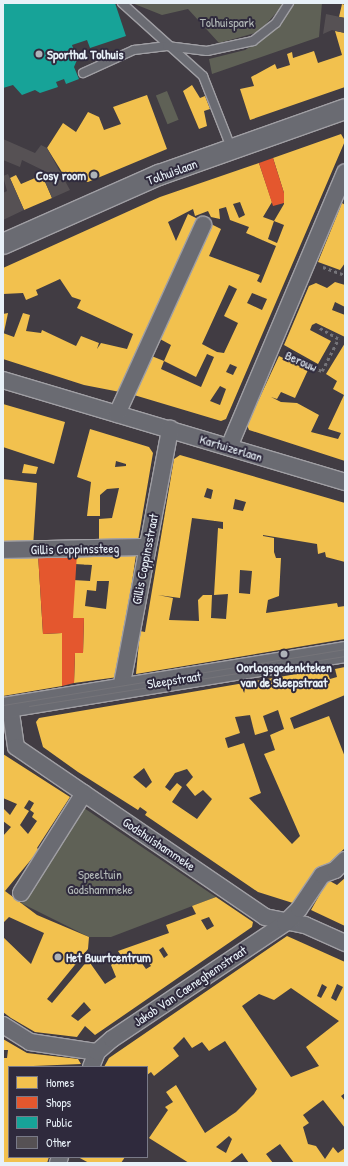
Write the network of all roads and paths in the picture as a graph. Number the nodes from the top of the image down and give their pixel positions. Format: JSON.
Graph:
{"nodes":[{"id":1,"x":122,"y":3,"type":"edge"},
{"id":2,"x":289,"y":3,"type":"edge"},
{"id":3,"x":167,"y":46,"type":"junction"},
{"id":4,"x":83,"y":73,"type":"dead end"},
{"id":5,"x":345,"y":109,"type":"edge"},
{"id":6,"x":233,"y":151,"type":"junction"},
{"id":7,"x":345,"y":172,"type":"edge"},
{"id":8,"x":203,"y":225,"type":"dead end"},
{"id":9,"x":3,"y":244,"type":"edge"},
{"id":10,"x":308,"y":261,"type":"junction"},
{"id":11,"x":345,"y":275,"type":"edge"},
{"id":12,"x":319,"y":328,"type":"dead end"},
{"id":13,"x":271,"y":348,"type":"junction"},
{"id":14,"x":3,"y":380,"type":"edge"},
{"id":15,"x":117,"y":414,"type":"junction"},
{"id":16,"x":170,"y":429,"type":"junction"},
{"id":17,"x":229,"y":447,"type":"junction"},
{"id":18,"x":345,"y":482,"type":"edge"},
{"id":19,"x":146,"y":547,"type":"junction"},
{"id":20,"x":3,"y":550,"type":"edge"},
{"id":21,"x":345,"y":652,"type":"edge"},
{"id":22,"x":121,"y":689,"type":"junction"},
{"id":23,"x":7,"y":707,"type":"edge"},
{"id":24,"x":84,"y":793,"type":"junction"},
{"id":25,"x":345,"y":860,"type":"edge"},
{"id":26,"x":21,"y":893,"type":"dead end"},
{"id":27,"x":285,"y":923,"type":"junction"},
{"id":28,"x":345,"y":943,"type":"edge"},
{"id":29,"x":3,"y":1025,"type":"edge"},
{"id":30,"x":97,"y":1052,"type":"junction"},
{"id":31,"x":91,"y":1066,"type":"edge"}],
"edges":[{"from":1,"to":3,"type":"lane"},
{"from":2,"to":3,"type":"lane"},
{"from":3,"to":4,"type":"lane"},
{"from":3,"to":6,"type":"lane"},
{"from":5,"to":6,"type":"street","name":"Tolhuislaan"},
{"from":6,"to":9,"type":"street","name":"Tolhuislaan"},
{"from":7,"to":10,"type":"street","name":"Berouw"},
{"from":8,"to":15,"type":"street"},
{"from":10,"to":11,"type":"path"},
{"from":10,"to":13,"type":"street","name":"Berouw"},
{"from":12,"to":13,"type":"path","name":"Berouw"},
{"from":13,"to":17,"type":"street","name":"Berouw"},
{"from":14,"to":15,"type":"street","name":"Kartuizerlaan"},
{"from":15,"to":16,"type":"street","name":"Kartuizerlaan"},
{"from":16,"to":17,"type":"street","name":"Kartuizerlaan"},
{"from":16,"to":19,"type":"street","name":"Gillis Coppinsstraat"},
{"from":17,"to":18,"type":"street","name":"Kartuizerlaan"},
{"from":19,"to":20,"type":"street","name":"Gillis Coppinssteeg"},
{"from":19,"to":22,"type":"street","name":"Gillis Coppinsstraat"},
{"from":21,"to":22,"type":"street","name":"Sleepstraat"},
{"from":22,"to":23,"type":"street","name":"Sleepstraat"},
{"from":23,"to":24,"type":"street","name":"Godshuishammeke"},
{"from":24,"to":26,"type":"street"},
{"from":24,"to":27,"type":"street","name":"Godshuishammeke"},
{"from":25,"to":27,"type":"street","name":"Jakob Van Caeneghemstraat"},
{"from":27,"to":28,"type":"street","name":"Godshuishammeke"},
{"from":27,"to":30,"type":"street","name":"Jakob Van Caeneghemstraat"},
{"from":29,"to":30,"type":"street"},
{"from":30,"to":31,"type":"street"}]}
